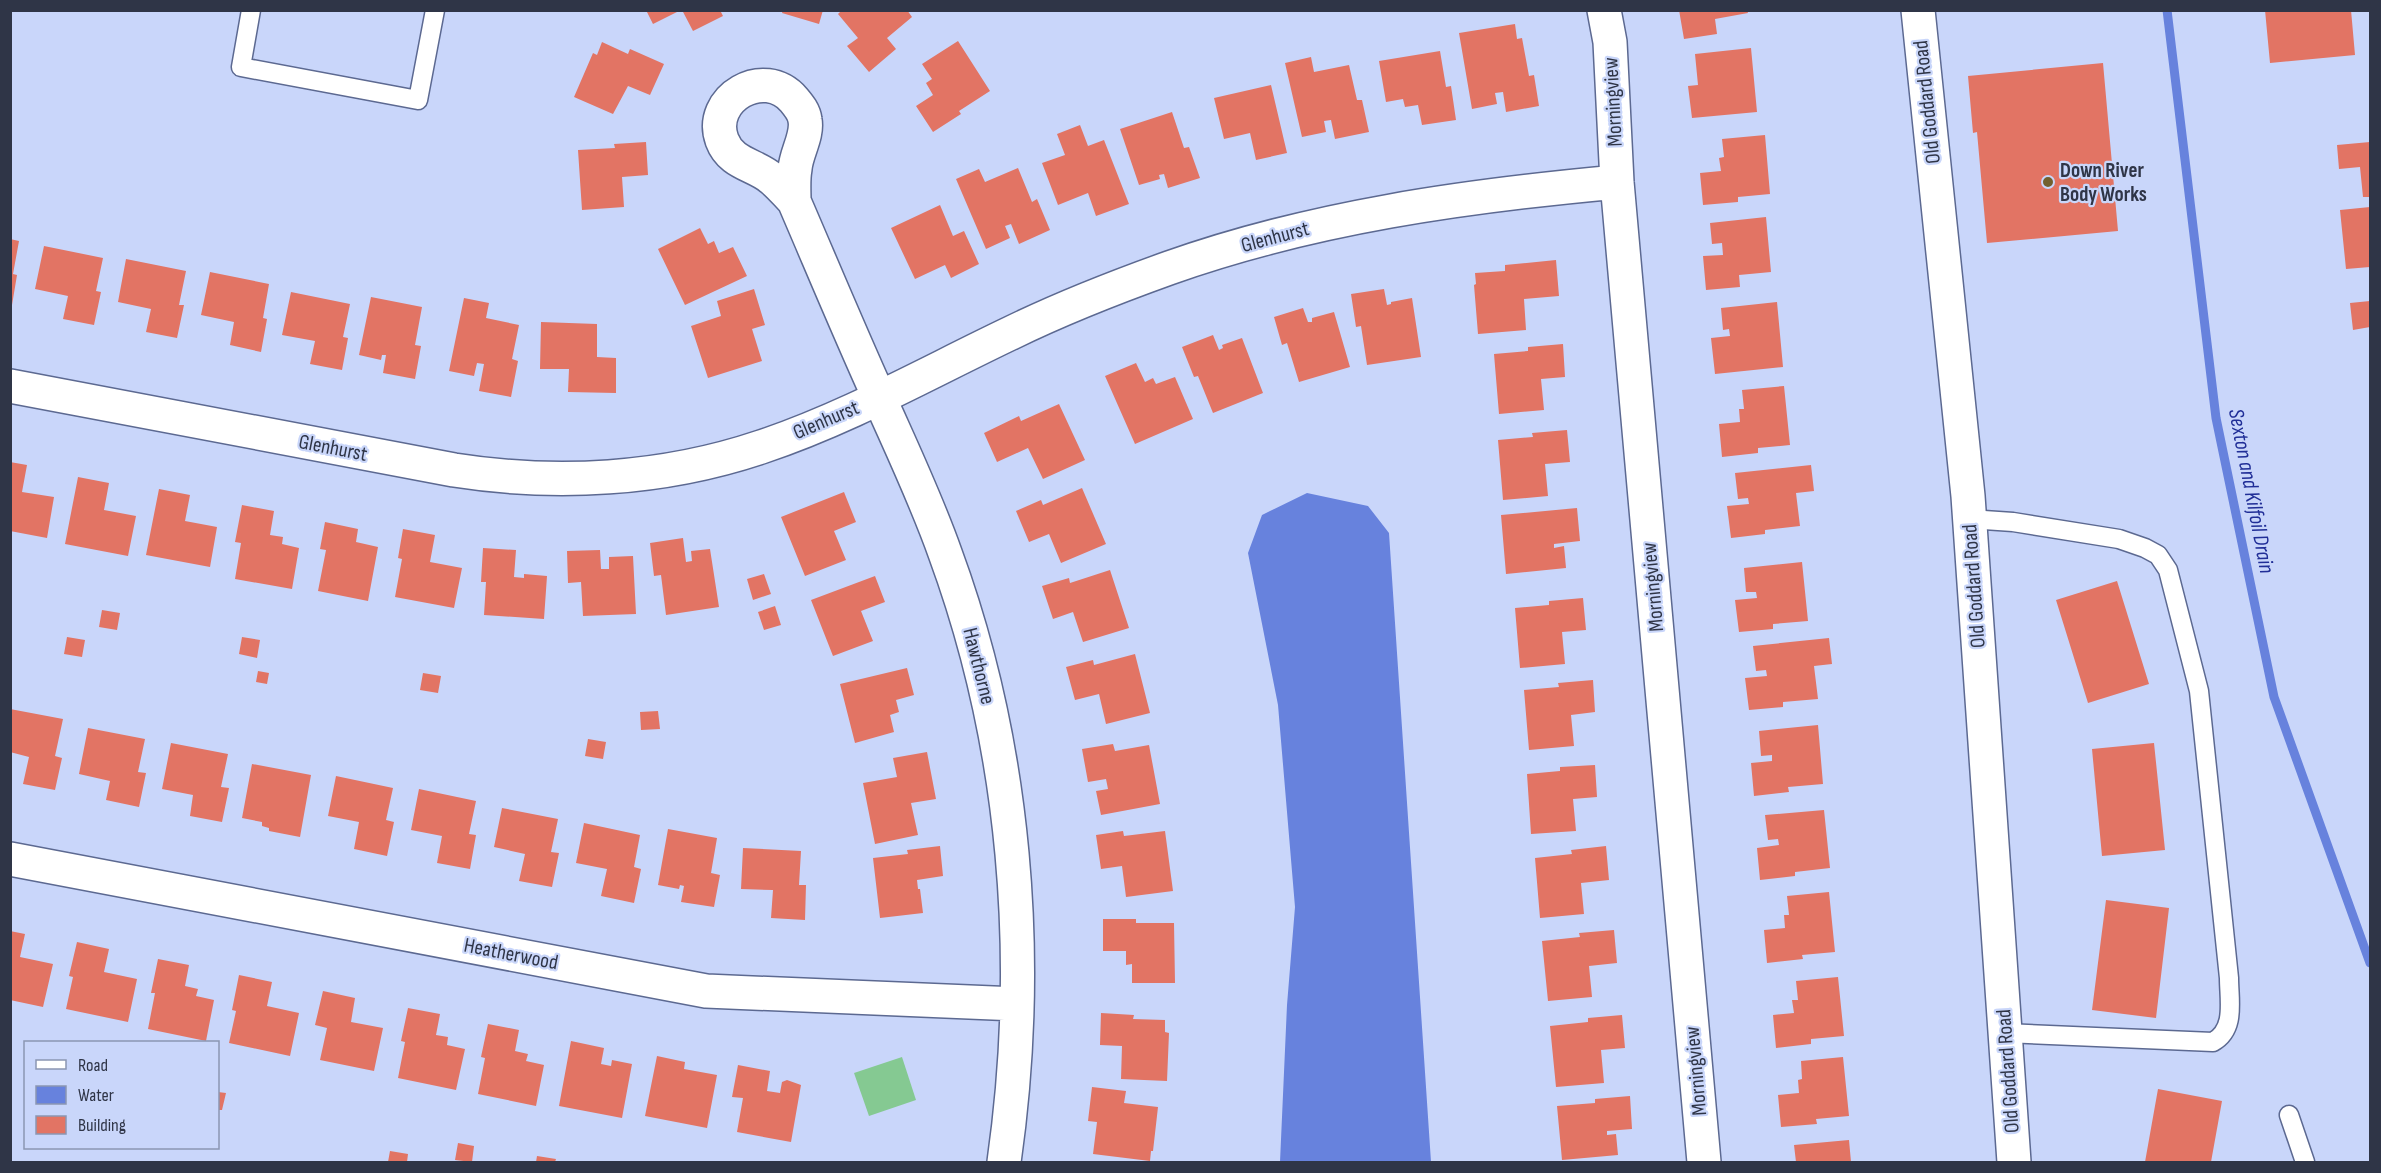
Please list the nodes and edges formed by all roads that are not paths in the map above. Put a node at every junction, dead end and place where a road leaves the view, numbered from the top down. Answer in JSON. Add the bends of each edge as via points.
{"nodes":[{"id":1,"x":251,"y":10,"type":"edge"},
{"id":2,"x":435,"y":10,"type":"edge"},
{"id":3,"x":1604,"y":10,"type":"edge"},
{"id":4,"x":1918,"y":10,"type":"edge"},
{"id":5,"x":1617,"y":182,"type":"junction"},
{"id":6,"x":794,"y":201,"type":"dead end"},
{"id":7,"x":10,"y":386,"type":"edge"},
{"id":8,"x":879,"y":397,"type":"junction"},
{"id":9,"x":1969,"y":519,"type":"junction"},
{"id":10,"x":10,"y":859,"type":"edge"},
{"id":11,"x":1017,"y":1005,"type":"junction"},
{"id":12,"x":2005,"y":1033,"type":"junction"},
{"id":13,"x":2289,"y":1115,"type":"dead end"},
{"id":14,"x":1004,"y":1162,"type":"edge"},
{"id":15,"x":1704,"y":1162,"type":"edge"},
{"id":16,"x":2014,"y":1162,"type":"edge"},
{"id":17,"x":2305,"y":1162,"type":"edge"}],
"edges":[{"from":1,"to":2,"type":"lane","via":[[241,67],[418,100]]},
{"from":3,"to":5,"type":"street","name":"Morningview","via":[[1610,42]]},
{"from":4,"to":9,"type":"street","name":"Old Goddard Road"},
{"from":5,"to":8,"type":"street","name":"Glenhurst","via":[[1429,203],[1334,221],[1240,246],[1080,302]]},
{"from":5,"to":15,"type":"street","name":"Morningview"},
{"from":6,"to":8,"type":"street","name":"Hawthorne"},
{"from":7,"to":8,"type":"street","name":"Glenhurst","via":[[454,470],[495,477],[540,478],[600,478],[718,460],[763,447]]},
{"from":8,"to":11,"type":"street","name":"Hawthorne","via":[[946,553],[987,694],[1011,838],[1017,921]]},
{"from":9,"to":12,"type":"street","name":"Old Goddard Road"},
{"from":9,"to":12,"type":"lane","via":[[2013,522],[2119,540],[2158,555],[2168,570],[2199,691],[2229,978],[2230,1022],[2223,1036],[2213,1042]]},
{"from":10,"to":11,"type":"street","name":"Heatherwood","via":[[706,991]]},
{"from":11,"to":14,"type":"street","name":"Hawthorne"},
{"from":12,"to":16,"type":"street","name":"Old Goddard Road"},
{"from":13,"to":17,"type":"lane"}]}
